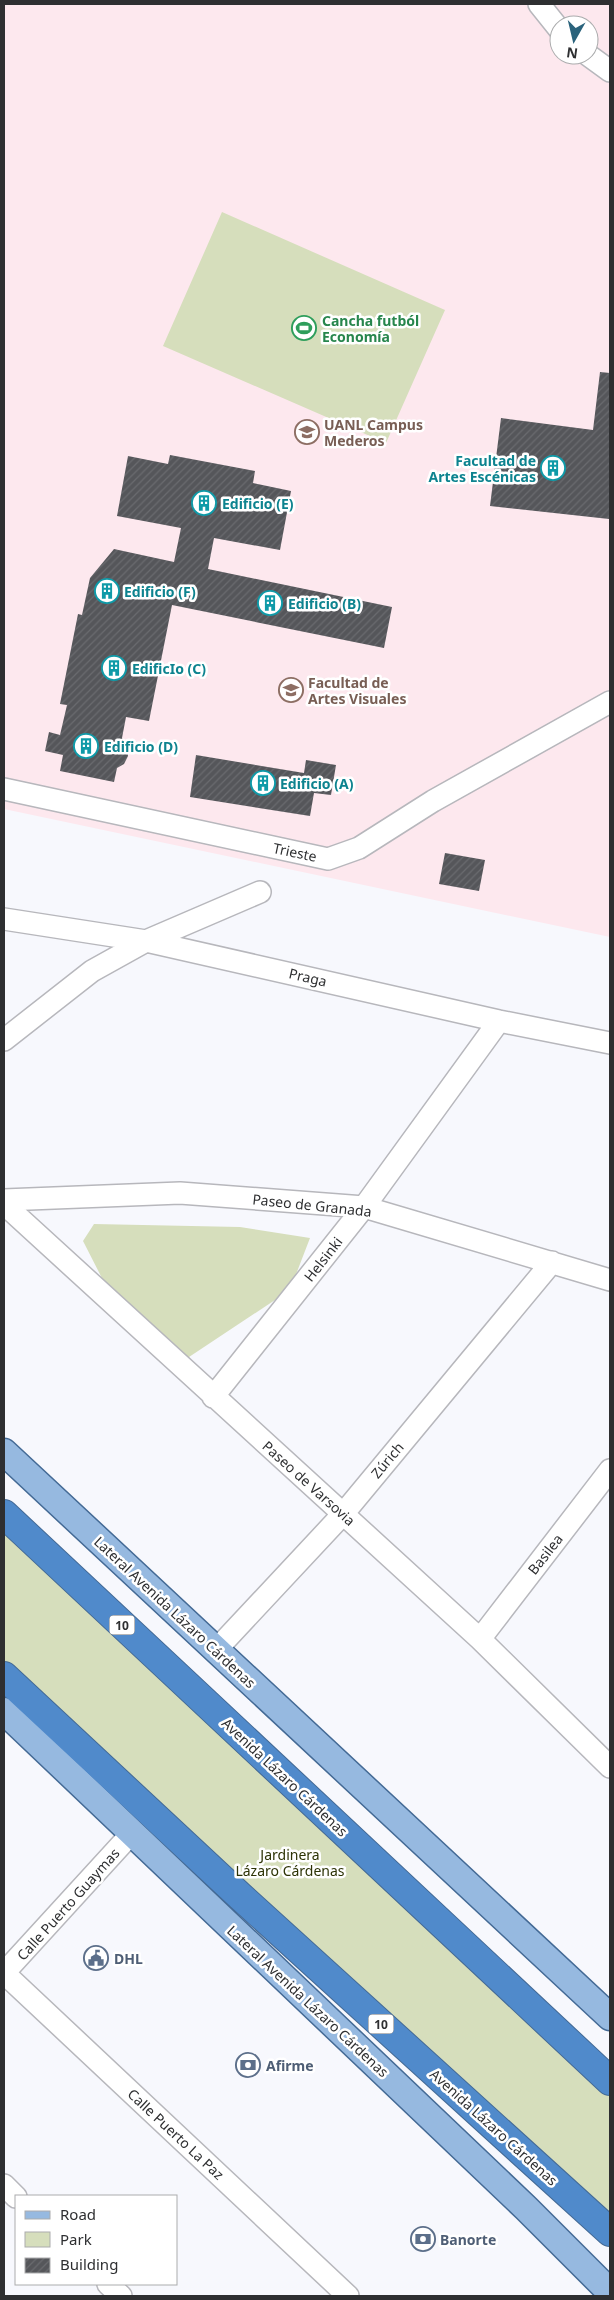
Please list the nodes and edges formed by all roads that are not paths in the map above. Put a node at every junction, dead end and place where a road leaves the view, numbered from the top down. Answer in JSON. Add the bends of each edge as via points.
{"nodes":[{"id":1,"x":539,"y":4,"type":"edge"},
{"id":2,"x":549,"y":16,"type":"edge"},
{"id":3,"x":599,"y":63,"type":"edge"},
{"id":4,"x":610,"y":71,"type":"edge"},
{"id":5,"x":610,"y":702,"type":"edge"},
{"id":6,"x":4,"y":789,"type":"edge"},
{"id":7,"x":260,"y":892,"type":"dead end"},
{"id":8,"x":4,"y":919,"type":"edge"},
{"id":9,"x":146,"y":941,"type":"junction"},
{"id":10,"x":499,"y":1020,"type":"junction"},
{"id":11,"x":4,"y":1040,"type":"edge"},
{"id":12,"x":610,"y":1043,"type":"edge"},
{"id":13,"x":4,"y":1202,"type":"edge"},
{"id":14,"x":364,"y":1207,"type":"junction"},
{"id":15,"x":552,"y":1262,"type":"junction"},
{"id":16,"x":610,"y":1280,"type":"edge"},
{"id":17,"x":213,"y":1397,"type":"junction"},
{"id":18,"x":4,"y":1452,"type":"edge"},
{"id":19,"x":610,"y":1470,"type":"edge"},
{"id":20,"x":4,"y":1514,"type":"edge"},
{"id":21,"x":343,"y":1514,"type":"junction"},
{"id":22,"x":480,"y":1639,"type":"junction"},
{"id":23,"x":215,"y":1651,"type":"junction"},
{"id":24,"x":4,"y":1676,"type":"edge"},
{"id":25,"x":4,"y":1698,"type":"edge"},
{"id":26,"x":4,"y":1711,"type":"edge"},
{"id":27,"x":609,"y":1764,"type":"edge"},
{"id":28,"x":109,"y":1773,"type":"junction"},
{"id":29,"x":131,"y":1834,"type":"junction"},
{"id":30,"x":4,"y":1973,"type":"edge"},
{"id":31,"x":610,"y":2017,"type":"edge"},
{"id":32,"x":597,"y":2057,"type":"edge"},
{"id":33,"x":610,"y":2081,"type":"edge"},
{"id":34,"x":4,"y":2185,"type":"edge"},
{"id":35,"x":15,"y":2196,"type":"edge"},
{"id":36,"x":610,"y":2232,"type":"edge"},
{"id":37,"x":109,"y":2285,"type":"edge"},
{"id":38,"x":610,"y":2292,"type":"edge"},
{"id":39,"x":121,"y":2296,"type":"edge"},
{"id":40,"x":348,"y":2296,"type":"edge"}],
"edges":[{"from":1,"to":2,"type":"street"},
{"from":3,"to":4,"type":"street"},
{"from":5,"to":6,"type":"street","name":"Trieste","via":[[433,801],[359,848],[328,859]]},
{"from":7,"to":9,"type":"street"},
{"from":8,"to":9,"type":"street","name":"Praga"},
{"from":9,"to":10,"type":"street","name":"Praga"},
{"from":9,"to":11,"type":"street","via":[[92,971]]},
{"from":10,"to":12,"type":"street","name":"Praga"},
{"from":10,"to":14,"type":"street","name":"Helsinki"},
{"from":13,"to":14,"type":"street","name":"Paseo de Granada","via":[[180,1193]]},
{"from":13,"to":17,"type":"street","name":"Paseo de Varsovia"},
{"from":14,"to":15,"type":"street","name":"Paseo de Granada"},
{"from":14,"to":17,"type":"street","name":"Helsinki"},
{"from":15,"to":16,"type":"street","name":"Paseo de Granada"},
{"from":15,"to":21,"type":"street","name":"Zúrich"},
{"from":17,"to":21,"type":"street","name":"Paseo de Varsovia"},
{"from":18,"to":23,"type":"main road","name":"Lateral Avenida Lázaro Cárdenas"},
{"from":19,"to":22,"type":"street","name":"Basilea"},
{"from":20,"to":32,"type":"highway","name":"Avenida Lázaro Cárdenas","number":"10"},
{"from":21,"to":22,"type":"street","name":"Paseo de Varsovia"},
{"from":21,"to":23,"type":"street","name":"Zúrich"},
{"from":22,"to":27,"type":"street","name":"Paseo de Varsovia"},
{"from":23,"to":31,"type":"main road","name":"Lateral Avenida Lázaro Cárdenas"},
{"from":24,"to":28,"type":"highway","name":"Avenida Lázaro Cárdenas","number":"10"},
{"from":25,"to":28,"type":"highway","via":[[65,1754]]},
{"from":26,"to":29,"type":"main road","name":"Lateral Avenida Lázaro Cárdenas"},
{"from":28,"to":36,"type":"highway","name":"Avenida Lázaro Cárdenas","number":"10"},
{"from":29,"to":30,"type":"street","name":"Calle Puerto Guaymas"},
{"from":29,"to":38,"type":"main road","name":"Lateral Avenida Lázaro Cárdenas","via":[[526,2208]]},
{"from":30,"to":40,"type":"street","name":"Calle Puerto La Paz"},
{"from":32,"to":33,"type":"highway","name":"Avenida Lázaro Cárdenas","number":"10"},
{"from":34,"to":35,"type":"street"},
{"from":37,"to":39,"type":"street"}]}
